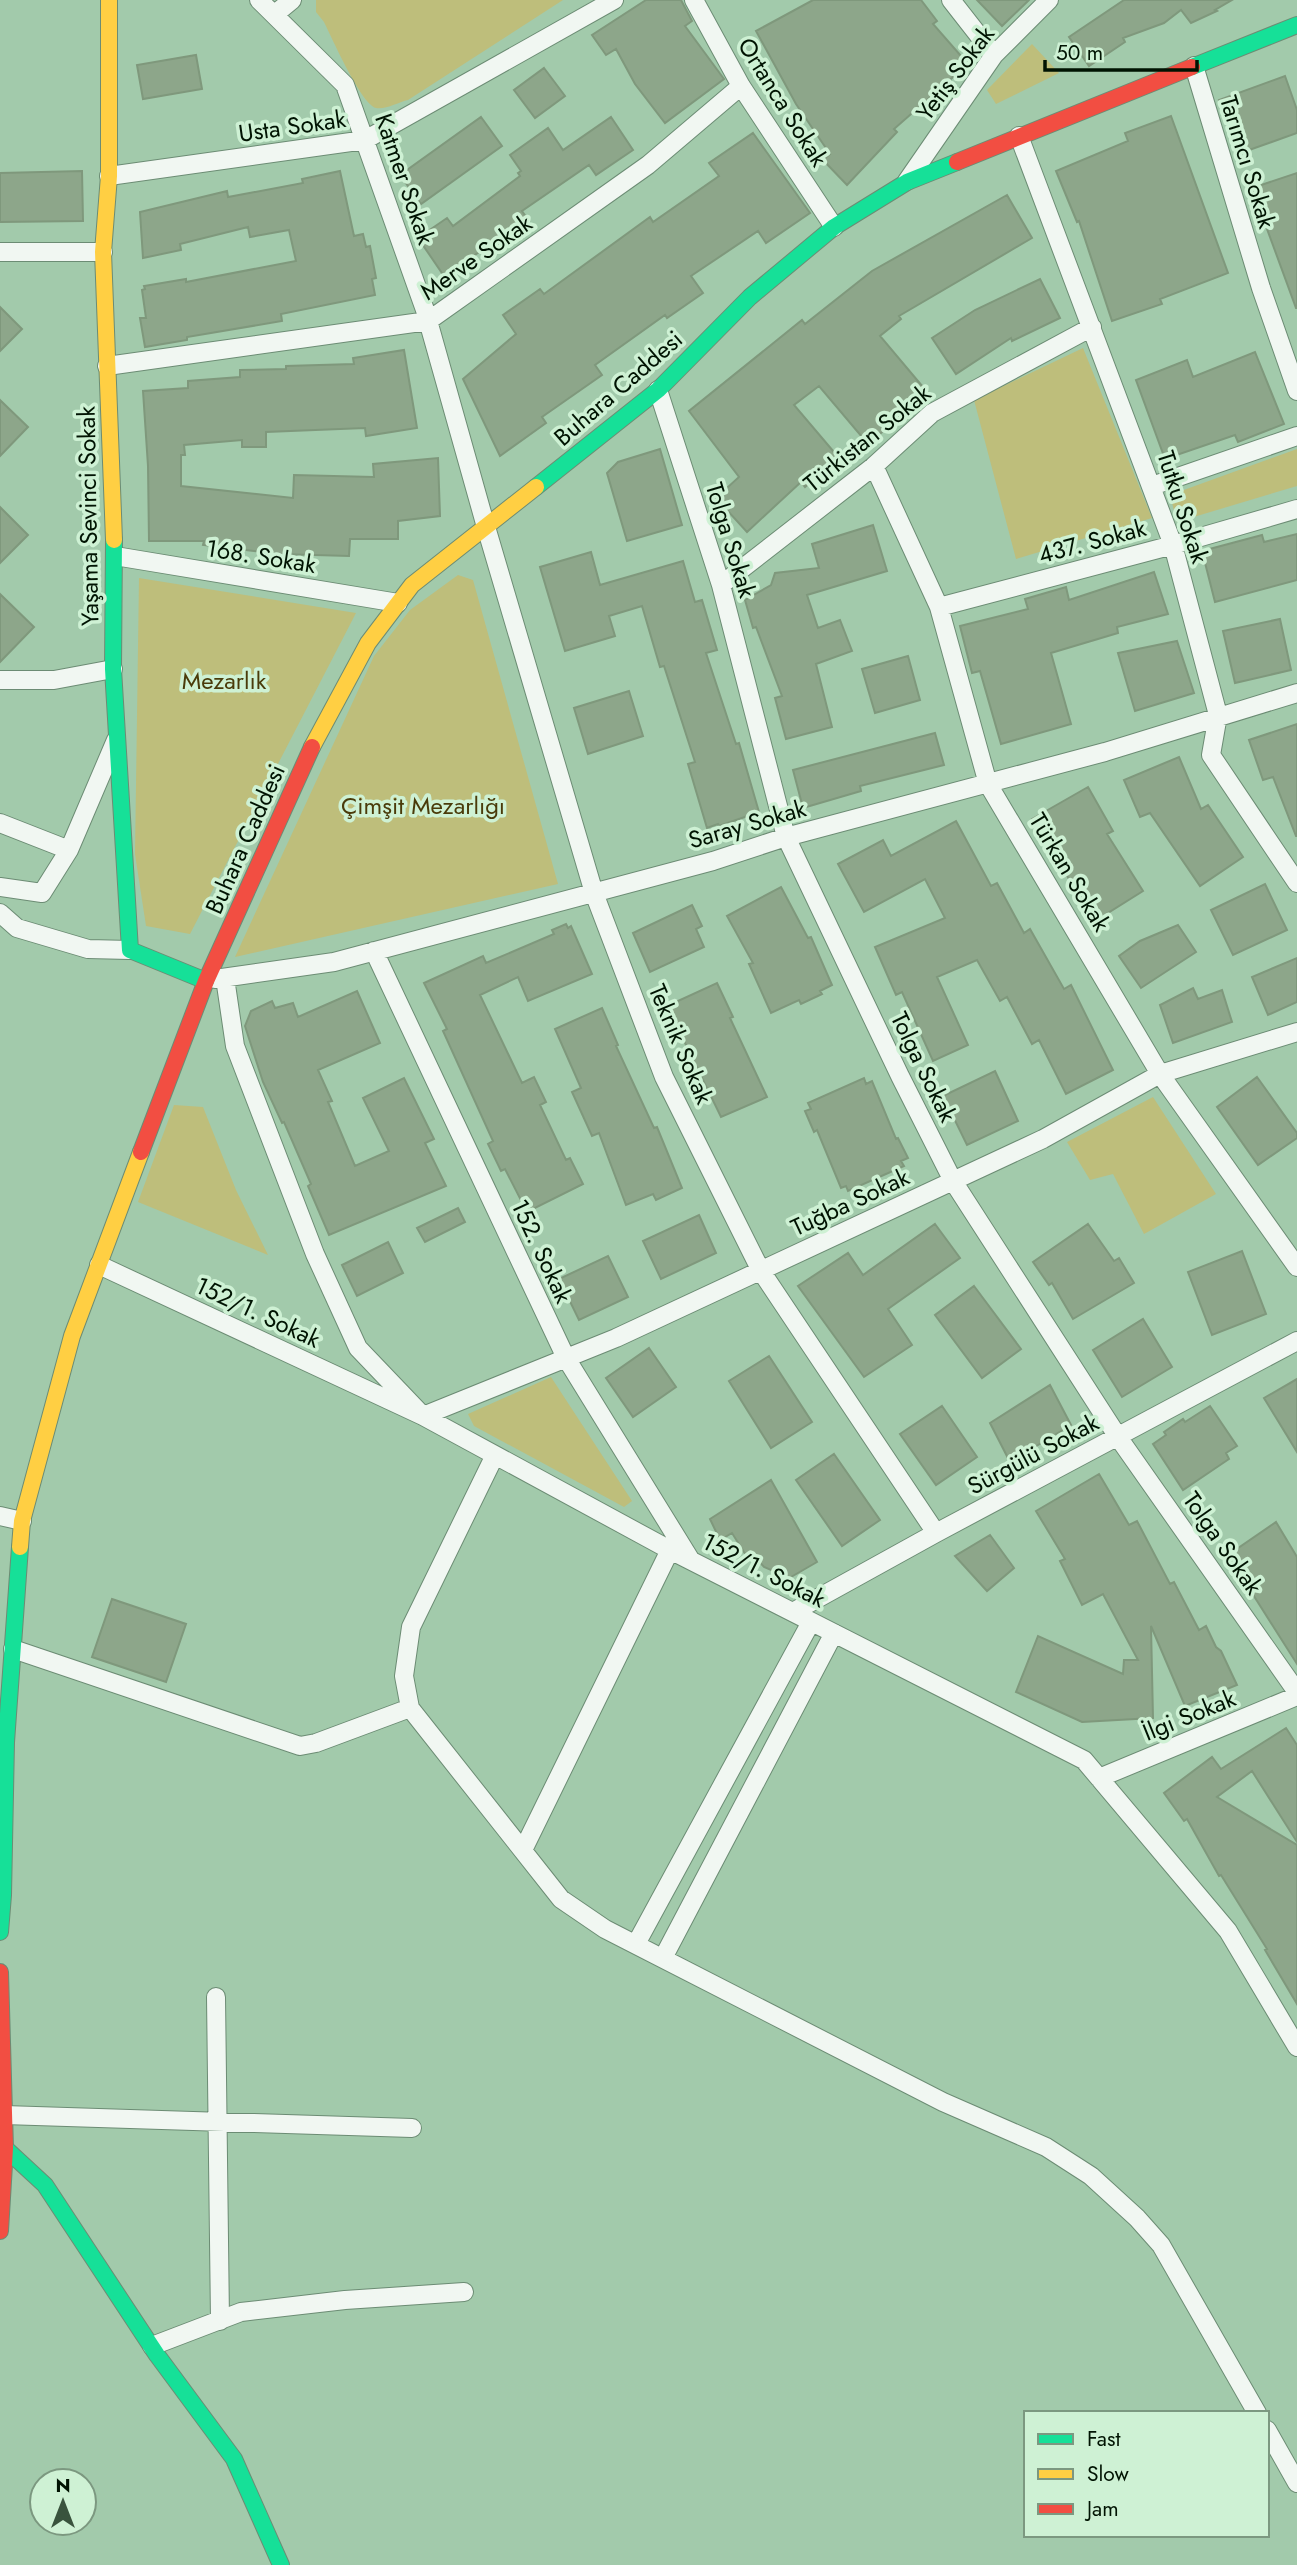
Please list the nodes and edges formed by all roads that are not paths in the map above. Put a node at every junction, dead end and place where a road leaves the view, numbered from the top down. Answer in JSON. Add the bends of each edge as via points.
{"nodes":[{"id":1,"x":109,"y":0,"type":"edge"},
{"id":2,"x":259,"y":0,"type":"edge"},
{"id":3,"x":292,"y":0,"type":"edge"},
{"id":4,"x":614,"y":0,"type":"edge"},
{"id":5,"x":694,"y":0,"type":"edge"},
{"id":6,"x":951,"y":0,"type":"edge"},
{"id":7,"x":1049,"y":0,"type":"edge"},
{"id":8,"x":275,"y":14,"type":"junction"},
{"id":9,"x":1297,"y":25,"type":"edge"},
{"id":10,"x":994,"y":55,"type":"junction"},
{"id":11,"x":1194,"y":66,"type":"junction"},
{"id":12,"x":741,"y":86,"type":"junction"},
{"id":13,"x":1019,"y":136,"type":"junction"},
{"id":14,"x":366,"y":140,"type":"junction"},
{"id":15,"x":109,"y":176,"type":"junction"},
{"id":16,"x":907,"y":182,"type":"junction"},
{"id":17,"x":834,"y":227,"type":"junction"},
{"id":18,"x":0,"y":252,"type":"edge"},
{"id":19,"x":103,"y":252,"type":"junction"},
{"id":20,"x":428,"y":321,"type":"junction"},
{"id":21,"x":1092,"y":327,"type":"junction"},
{"id":22,"x":107,"y":366,"type":"junction"},
{"id":23,"x":658,"y":390,"type":"junction"},
{"id":24,"x":1297,"y":391,"type":"edge"},
{"id":25,"x":1297,"y":436,"type":"edge"},
{"id":26,"x":874,"y":466,"type":"junction"},
{"id":27,"x":1152,"y":486,"type":"junction"},
{"id":28,"x":1297,"y":509,"type":"edge"},
{"id":29,"x":486,"y":527,"type":"junction"},
{"id":30,"x":1173,"y":545,"type":"junction"},
{"id":31,"x":116,"y":556,"type":"junction"},
{"id":32,"x":721,"y":585,"type":"junction"},
{"id":33,"x":398,"y":603,"type":"junction"},
{"id":34,"x":939,"y":607,"type":"junction"},
{"id":35,"x":113,"y":669,"type":"junction"},
{"id":36,"x":0,"y":680,"type":"edge"},
{"id":37,"x":1297,"y":693,"type":"edge"},
{"id":38,"x":1218,"y":715,"type":"junction"},
{"id":39,"x":117,"y":737,"type":"junction"},
{"id":40,"x":988,"y":784,"type":"junction"},
{"id":41,"x":0,"y":822,"type":"edge"},
{"id":42,"x":786,"y":837,"type":"junction"},
{"id":43,"x":69,"y":850,"type":"junction"},
{"id":44,"x":1297,"y":883,"type":"edge"},
{"id":45,"x":0,"y":887,"type":"edge"},
{"id":46,"x":594,"y":893,"type":"junction"},
{"id":47,"x":0,"y":913,"type":"edge"},
{"id":48,"x":130,"y":950,"type":"junction"},
{"id":49,"x":374,"y":951,"type":"junction"},
{"id":50,"x":225,"y":978,"type":"junction"},
{"id":51,"x":206,"y":981,"type":"junction"},
{"id":52,"x":1297,"y":1032,"type":"edge"},
{"id":53,"x":1160,"y":1074,"type":"junction"},
{"id":54,"x":953,"y":1181,"type":"junction"},
{"id":55,"x":99,"y":1265,"type":"junction"},
{"id":56,"x":1297,"y":1267,"type":"edge"},
{"id":57,"x":761,"y":1271,"type":"junction"},
{"id":58,"x":1297,"y":1341,"type":"edge"},
{"id":59,"x":566,"y":1358,"type":"junction"},
{"id":60,"x":423,"y":1416,"type":"junction"},
{"id":61,"x":1118,"y":1437,"type":"junction"},
{"id":62,"x":495,"y":1455,"type":"junction"},
{"id":63,"x":0,"y":1517,"type":"edge"},
{"id":64,"x":22,"y":1521,"type":"junction"},
{"id":65,"x":936,"y":1533,"type":"junction"},
{"id":66,"x":670,"y":1550,"type":"junction"},
{"id":67,"x":690,"y":1560,"type":"junction"},
{"id":68,"x":793,"y":1612,"type":"junction"},
{"id":69,"x":811,"y":1622,"type":"junction"},
{"id":70,"x":834,"y":1633,"type":"junction"},
{"id":71,"x":13,"y":1649,"type":"junction"},
{"id":72,"x":5,"y":1680,"type":"edge"},
{"id":73,"x":1297,"y":1694,"type":"edge"},
{"id":74,"x":410,"y":1708,"type":"junction"},
{"id":75,"x":1100,"y":1778,"type":"junction"},
{"id":76,"x":523,"y":1850,"type":"junction"},
{"id":77,"x":0,"y":1932,"type":"edge"},
{"id":78,"x":636,"y":1944,"type":"junction"},
{"id":79,"x":663,"y":1958,"type":"junction"},
{"id":80,"x":0,"y":1972,"type":"edge"},
{"id":81,"x":216,"y":1997,"type":"dead end"},
{"id":82,"x":1297,"y":2047,"type":"edge"},
{"id":83,"x":4,"y":2115,"type":"junction"},
{"id":84,"x":216,"y":2123,"type":"junction"},
{"id":85,"x":412,"y":2128,"type":"dead end"},
{"id":86,"x":5,"y":2148,"type":"junction"},
{"id":87,"x":0,"y":2231,"type":"edge"},
{"id":88,"x":464,"y":2292,"type":"dead end"},
{"id":89,"x":220,"y":2320,"type":"junction"},
{"id":90,"x":152,"y":2346,"type":"junction"},
{"id":91,"x":1256,"y":2411,"type":"edge"},
{"id":92,"x":1269,"y":2434,"type":"edge"},
{"id":93,"x":1297,"y":2483,"type":"edge"},
{"id":94,"x":281,"y":2565,"type":"edge"}],
"edges":[{"from":1,"to":15,"type":"street","name":"Yaşama Sevinci Sokak"},
{"from":2,"to":8,"type":"street","name":"Katmer Sokak"},
{"from":3,"to":8,"type":"street"},
{"from":4,"to":14,"type":"street","name":"Usta Sokak"},
{"from":5,"to":12,"type":"street","name":"Ortanca Sokak"},
{"from":6,"to":10,"type":"street"},
{"from":7,"to":10,"type":"street","name":"Yetiş Sokak"},
{"from":8,"to":14,"type":"street","name":"Katmer Sokak","via":[[345,85]]},
{"from":9,"to":11,"type":"street","name":"Buhara Caddesi"},
{"from":10,"to":16,"type":"street","name":"Yetiş Sokak"},
{"from":11,"to":13,"type":"street","name":"Buhara Caddesi"},
{"from":11,"to":24,"type":"street","name":"Tarımcı Sokak"},
{"from":12,"to":17,"type":"street","name":"Ortanca Sokak"},
{"from":12,"to":20,"type":"street","name":"Merve Sokak","via":[[648,164]]},
{"from":13,"to":16,"type":"street","name":"Buhara Caddesi"},
{"from":13,"to":21,"type":"street","name":"Tutku Sokak"},
{"from":14,"to":15,"type":"street","name":"Usta Sokak"},
{"from":14,"to":20,"type":"street","name":"Katmer Sokak"},
{"from":15,"to":19,"type":"street","name":"Yaşama Sevinci Sokak"},
{"from":16,"to":17,"type":"street","name":"Buhara Caddesi"},
{"from":17,"to":23,"type":"street","name":"Buhara Caddesi","via":[[750,297]]},
{"from":18,"to":19,"type":"street"},
{"from":19,"to":22,"type":"street","name":"Yaşama Sevinci Sokak"},
{"from":20,"to":22,"type":"street","name":"Merve Sokak"},
{"from":20,"to":29,"type":"street","name":"Katmer Sokak"},
{"from":21,"to":26,"type":"street","name":"Türkistan Sokak","via":[[932,412]]},
{"from":21,"to":27,"type":"street","name":"Tutku Sokak"},
{"from":22,"to":31,"type":"street","name":"Yaşama Sevinci Sokak"},
{"from":23,"to":29,"type":"street","name":"Buhara Caddesi"},
{"from":23,"to":32,"type":"street","name":"Tolga Sokak"},
{"from":25,"to":27,"type":"street"},
{"from":26,"to":32,"type":"street","name":"Türkistan Sokak"},
{"from":26,"to":34,"type":"street","name":"Türkan Sokak"},
{"from":27,"to":30,"type":"street","name":"Tutku Sokak"},
{"from":28,"to":30,"type":"street","name":"437. Sokak"},
{"from":29,"to":33,"type":"street","name":"Buhara Caddesi","via":[[412,585]]},
{"from":29,"to":46,"type":"street","name":"Teknik Sokak"},
{"from":30,"to":34,"type":"street","name":"437. Sokak"},
{"from":30,"to":38,"type":"street","name":"Tutku Sokak"},
{"from":31,"to":33,"type":"street","name":"168. Sokak"},
{"from":31,"to":35,"type":"street","name":"Yaşama Sevinci Sokak"},
{"from":32,"to":42,"type":"street","name":"Tolga Sokak"},
{"from":33,"to":51,"type":"street","name":"Buhara Caddesi","via":[[368,643],[318,732]]},
{"from":34,"to":40,"type":"street","name":"Türkan Sokak"},
{"from":35,"to":36,"type":"street","via":[[54,680]]},
{"from":35,"to":39,"type":"street","name":"Yaşama Sevinci Sokak"},
{"from":37,"to":38,"type":"street","name":"Saray Sokak"},
{"from":38,"to":40,"type":"street","name":"Saray Sokak"},
{"from":38,"to":44,"type":"street","name":"Tutku Sokak","via":[[1210,755]]},
{"from":39,"to":43,"type":"street"},
{"from":39,"to":48,"type":"street","name":"Yaşama Sevinci Sokak"},
{"from":40,"to":42,"type":"street","name":"Saray Sokak"},
{"from":40,"to":53,"type":"street","name":"Türkan Sokak"},
{"from":41,"to":43,"type":"street"},
{"from":42,"to":46,"type":"street","name":"Saray Sokak"},
{"from":42,"to":54,"type":"street","name":"Tolga Sokak"},
{"from":43,"to":45,"type":"street","via":[[42,893]]},
{"from":46,"to":49,"type":"street","name":"Saray Sokak"},
{"from":46,"to":57,"type":"street","name":"Teknik Sokak","via":[[664,1077]]},
{"from":47,"to":48,"type":"street","via":[[17,928],[88,949]]},
{"from":48,"to":51,"type":"street"},
{"from":49,"to":50,"type":"street","name":"Saray Sokak","via":[[334,962]]},
{"from":49,"to":59,"type":"street","name":"152. Sokak"},
{"from":50,"to":51,"type":"street","name":"Saray Sokak"},
{"from":50,"to":60,"type":"street","via":[[235,1046],[315,1254],[358,1348]]},
{"from":51,"to":55,"type":"street","name":"Buhara Caddesi"},
{"from":52,"to":53,"type":"street","name":"Tuğba Sokak"},
{"from":53,"to":54,"type":"street","name":"Tuğba Sokak","via":[[1043,1139]]},
{"from":53,"to":56,"type":"street","name":"Türkan Sokak"},
{"from":54,"to":57,"type":"street","name":"Tuğba Sokak"},
{"from":54,"to":61,"type":"street","name":"Tolga Sokak"},
{"from":55,"to":60,"type":"street","name":"152/1. Sokak"},
{"from":55,"to":64,"type":"street","name":"Buhara Caddesi","via":[[72,1336]]},
{"from":57,"to":59,"type":"street","name":"Tuğba Sokak"},
{"from":57,"to":65,"type":"street","name":"Teknik Sokak"},
{"from":58,"to":61,"type":"street","name":"Sürgülü Sokak"},
{"from":59,"to":60,"type":"street","name":"Tuğba Sokak"},
{"from":59,"to":67,"type":"street","name":"152. Sokak"},
{"from":60,"to":62,"type":"street","name":"152/1. Sokak"},
{"from":61,"to":65,"type":"street","name":"Sürgülü Sokak"},
{"from":61,"to":73,"type":"street","name":"Tolga Sokak"},
{"from":62,"to":66,"type":"street","name":"152/1. Sokak"},
{"from":62,"to":74,"type":"street","via":[[411,1627],[404,1675]]},
{"from":63,"to":64,"type":"street"},
{"from":64,"to":71,"type":"street","name":"Buhara Caddesi"},
{"from":65,"to":68,"type":"street","name":"Sürgülü Sokak"},
{"from":66,"to":67,"type":"street","name":"152/1. Sokak"},
{"from":66,"to":76,"type":"street"},
{"from":67,"to":68,"type":"street","name":"152/1. Sokak"},
{"from":68,"to":69,"type":"street","name":"152/1. Sokak"},
{"from":69,"to":70,"type":"street","name":"152/1. Sokak"},
{"from":69,"to":78,"type":"street"},
{"from":70,"to":75,"type":"street","name":"152/1. Sokak","via":[[1084,1760]]},
{"from":70,"to":79,"type":"street"},
{"from":71,"to":72,"type":"street","name":"Buhara Caddesi"},
{"from":71,"to":74,"type":"street","via":[[300,1746]]},
{"from":72,"to":77,"type":"street","name":"Buhara Caddesi"},
{"from":73,"to":75,"type":"street","name":"İlgi Sokak"},
{"from":74,"to":76,"type":"street"},
{"from":75,"to":82,"type":"street","name":"152/1. Sokak","via":[[1228,1931]]},
{"from":76,"to":78,"type":"street","via":[[561,1899]]},
{"from":78,"to":79,"type":"street"},
{"from":79,"to":91,"type":"street","via":[[943,2102],[1046,2147],[1091,2176],[1161,2245]]},
{"from":80,"to":83,"type":"street"},
{"from":81,"to":84,"type":"street"},
{"from":83,"to":84,"type":"street"},
{"from":83,"to":86,"type":"street"},
{"from":84,"to":85,"type":"street"},
{"from":84,"to":89,"type":"street"},
{"from":86,"to":87,"type":"street"},
{"from":86,"to":90,"type":"street","via":[[45,2185]]},
{"from":88,"to":89,"type":"street","via":[[345,2300],[241,2312]]},
{"from":89,"to":90,"type":"street"},
{"from":90,"to":94,"type":"street","via":[[234,2459]]},
{"from":92,"to":93,"type":"street"}]}
